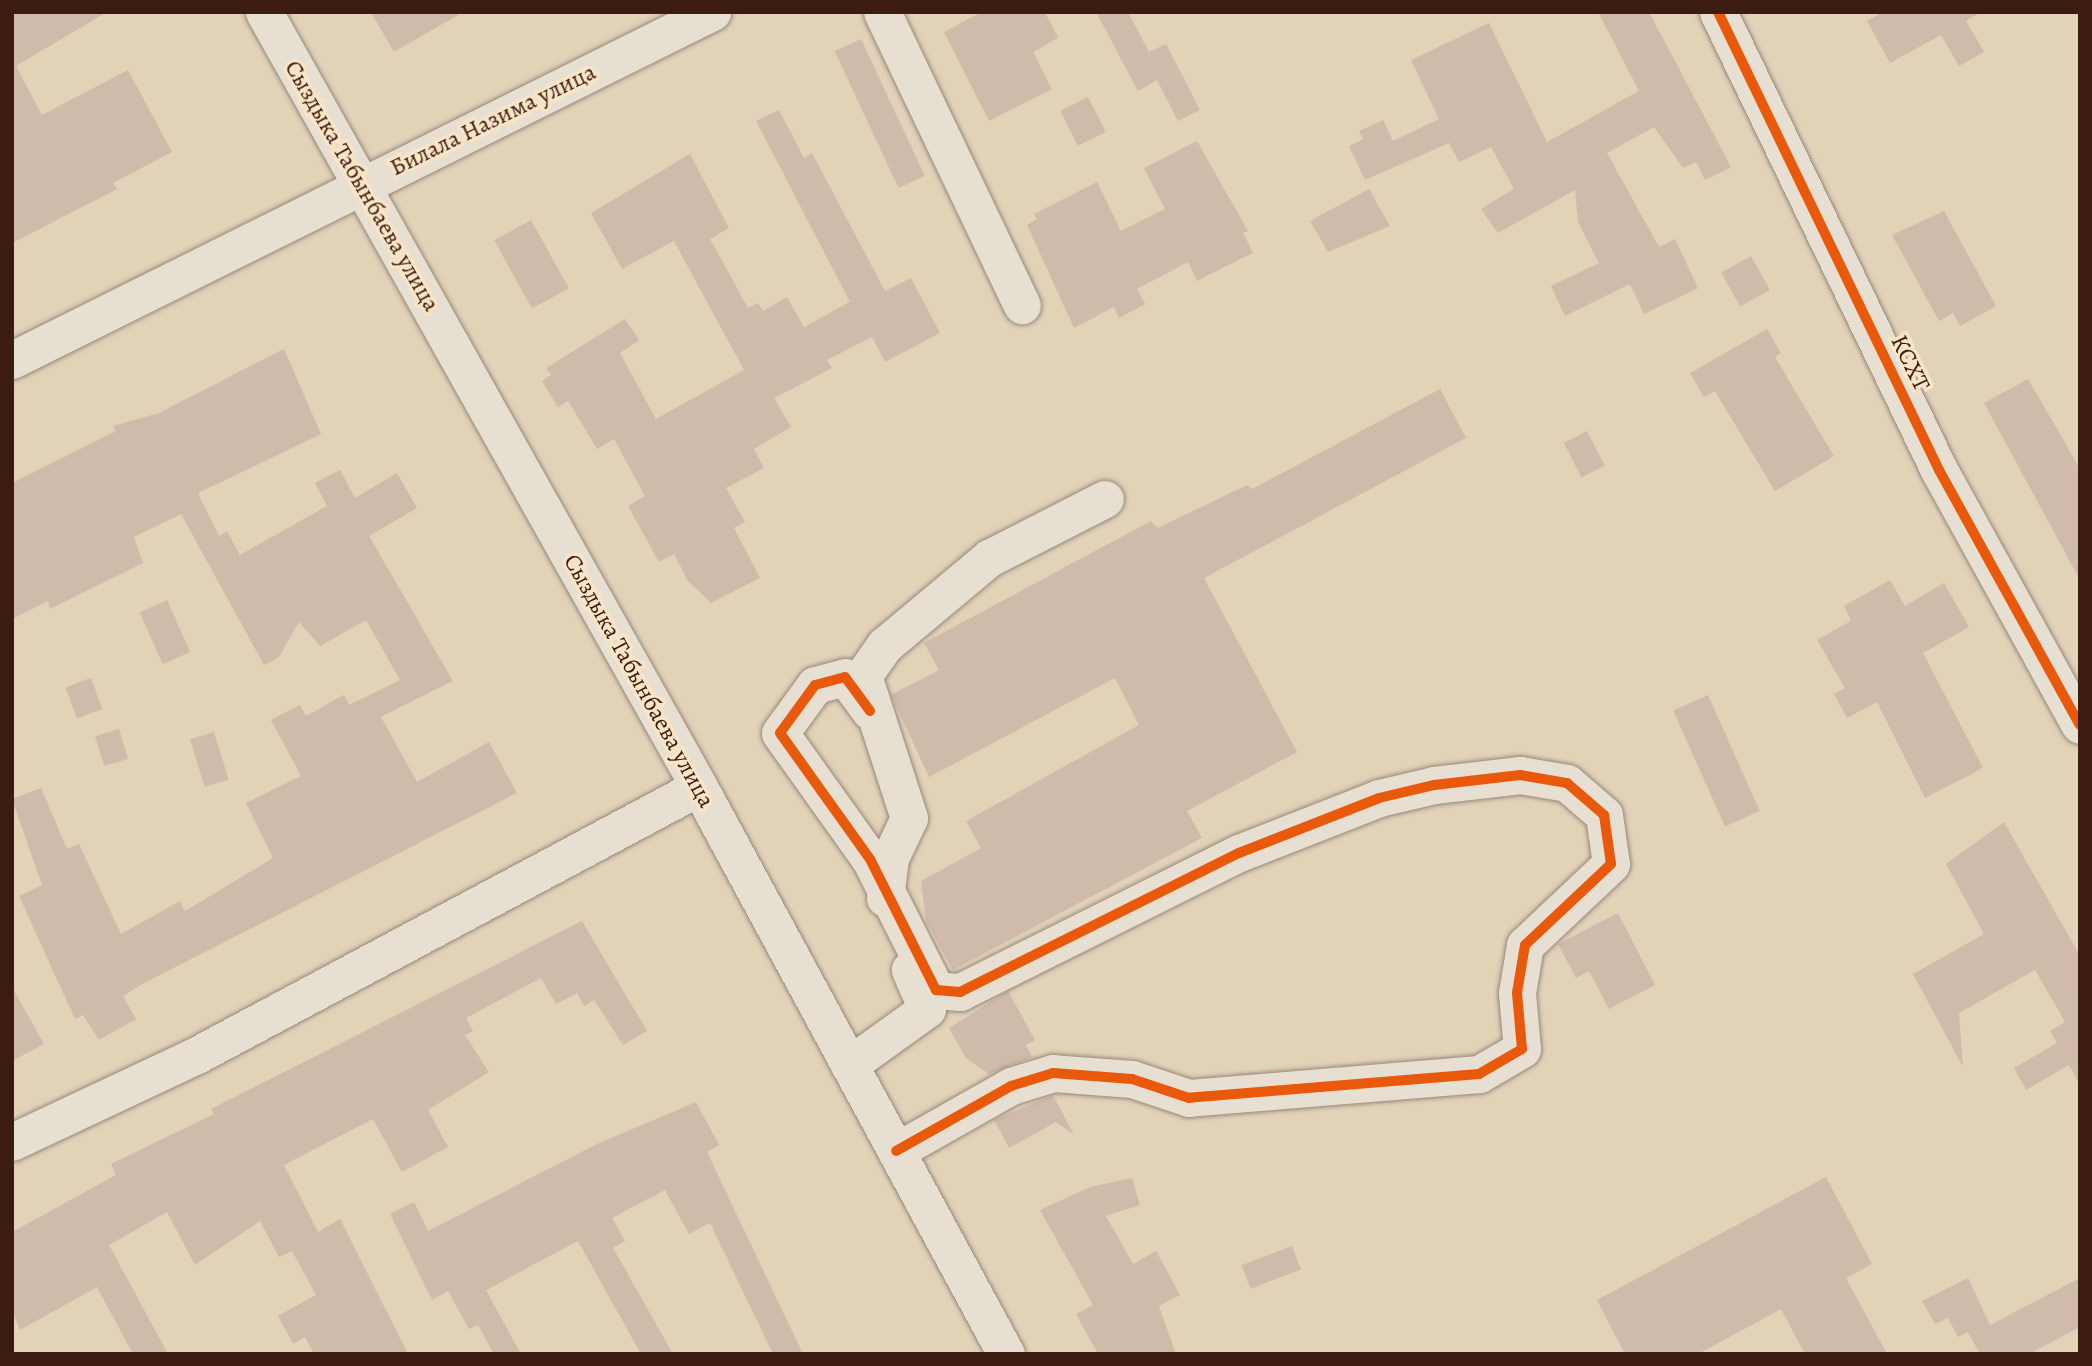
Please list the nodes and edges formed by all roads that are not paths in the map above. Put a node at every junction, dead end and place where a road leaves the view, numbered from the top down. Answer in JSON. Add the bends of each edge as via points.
{"nodes":[{"id":1,"x":264,"y":12,"type":"edge"},
{"id":2,"x":712,"y":12,"type":"edge"},
{"id":3,"x":882,"y":12,"type":"edge"},
{"id":4,"x":1718,"y":12,"type":"edge"},
{"id":5,"x":362,"y":184,"type":"junction"},
{"id":6,"x":1022,"y":305,"type":"dead end"},
{"id":7,"x":12,"y":360,"type":"edge"},
{"id":8,"x":1105,"y":499,"type":"dead end"},
{"id":9,"x":870,"y":711,"type":"junction"},
{"id":10,"x":2080,"y":725,"type":"edge"},
{"id":11,"x":699,"y":787,"type":"junction"},
{"id":12,"x":885,"y":898,"type":"junction"},
{"id":13,"x":849,"y":1065,"type":"junction"},
{"id":14,"x":12,"y":1142,"type":"edge"},
{"id":15,"x":896,"y":1151,"type":"junction"},
{"id":16,"x":1006,"y":1354,"type":"edge"}],
"edges":[{"from":1,"to":5,"type":"street","name":"Сыздыка Табынбаева улица"},
{"from":2,"to":5,"type":"street","name":"Билала Назима улица"},
{"from":3,"to":6,"type":"street"},
{"from":4,"to":10,"type":"street","name":"КСХТ","via":[[1939,470]]},
{"from":5,"to":7,"type":"street","name":"Билала Назима улица"},
{"from":5,"to":11,"type":"street","name":"Сыздыка Табынбаева улица"},
{"from":8,"to":9,"type":"street","via":[[989,558],[928,605],[863,676]]},
{"from":9,"to":12,"type":"street","via":[[909,818],[890,858]]},
{"from":9,"to":12,"type":"street","via":[[845,677],[815,685],[780,733],[870,859]]},
{"from":11,"to":13,"type":"street","name":"Сыздыка Табынбаева улица"},
{"from":11,"to":14,"type":"street","via":[[195,1056]]},
{"from":12,"to":13,"type":"street","via":[[927,1009]]},
{"from":12,"to":15,"type":"street","via":[[936,990],[960,992],[1239,853],[1379,798],[1434,785],[1520,775],[1567,783],[1604,815],[1611,864],[1525,945],[1517,993],[1522,1049],[1479,1074],[1189,1098],[1132,1079],[1053,1073],[1011,1086]]},
{"from":13,"to":15,"type":"street","name":"Сыздыка Табынбаева улица"},
{"from":15,"to":16,"type":"street","name":"Сыздыка Табынбаева улица"}]}
